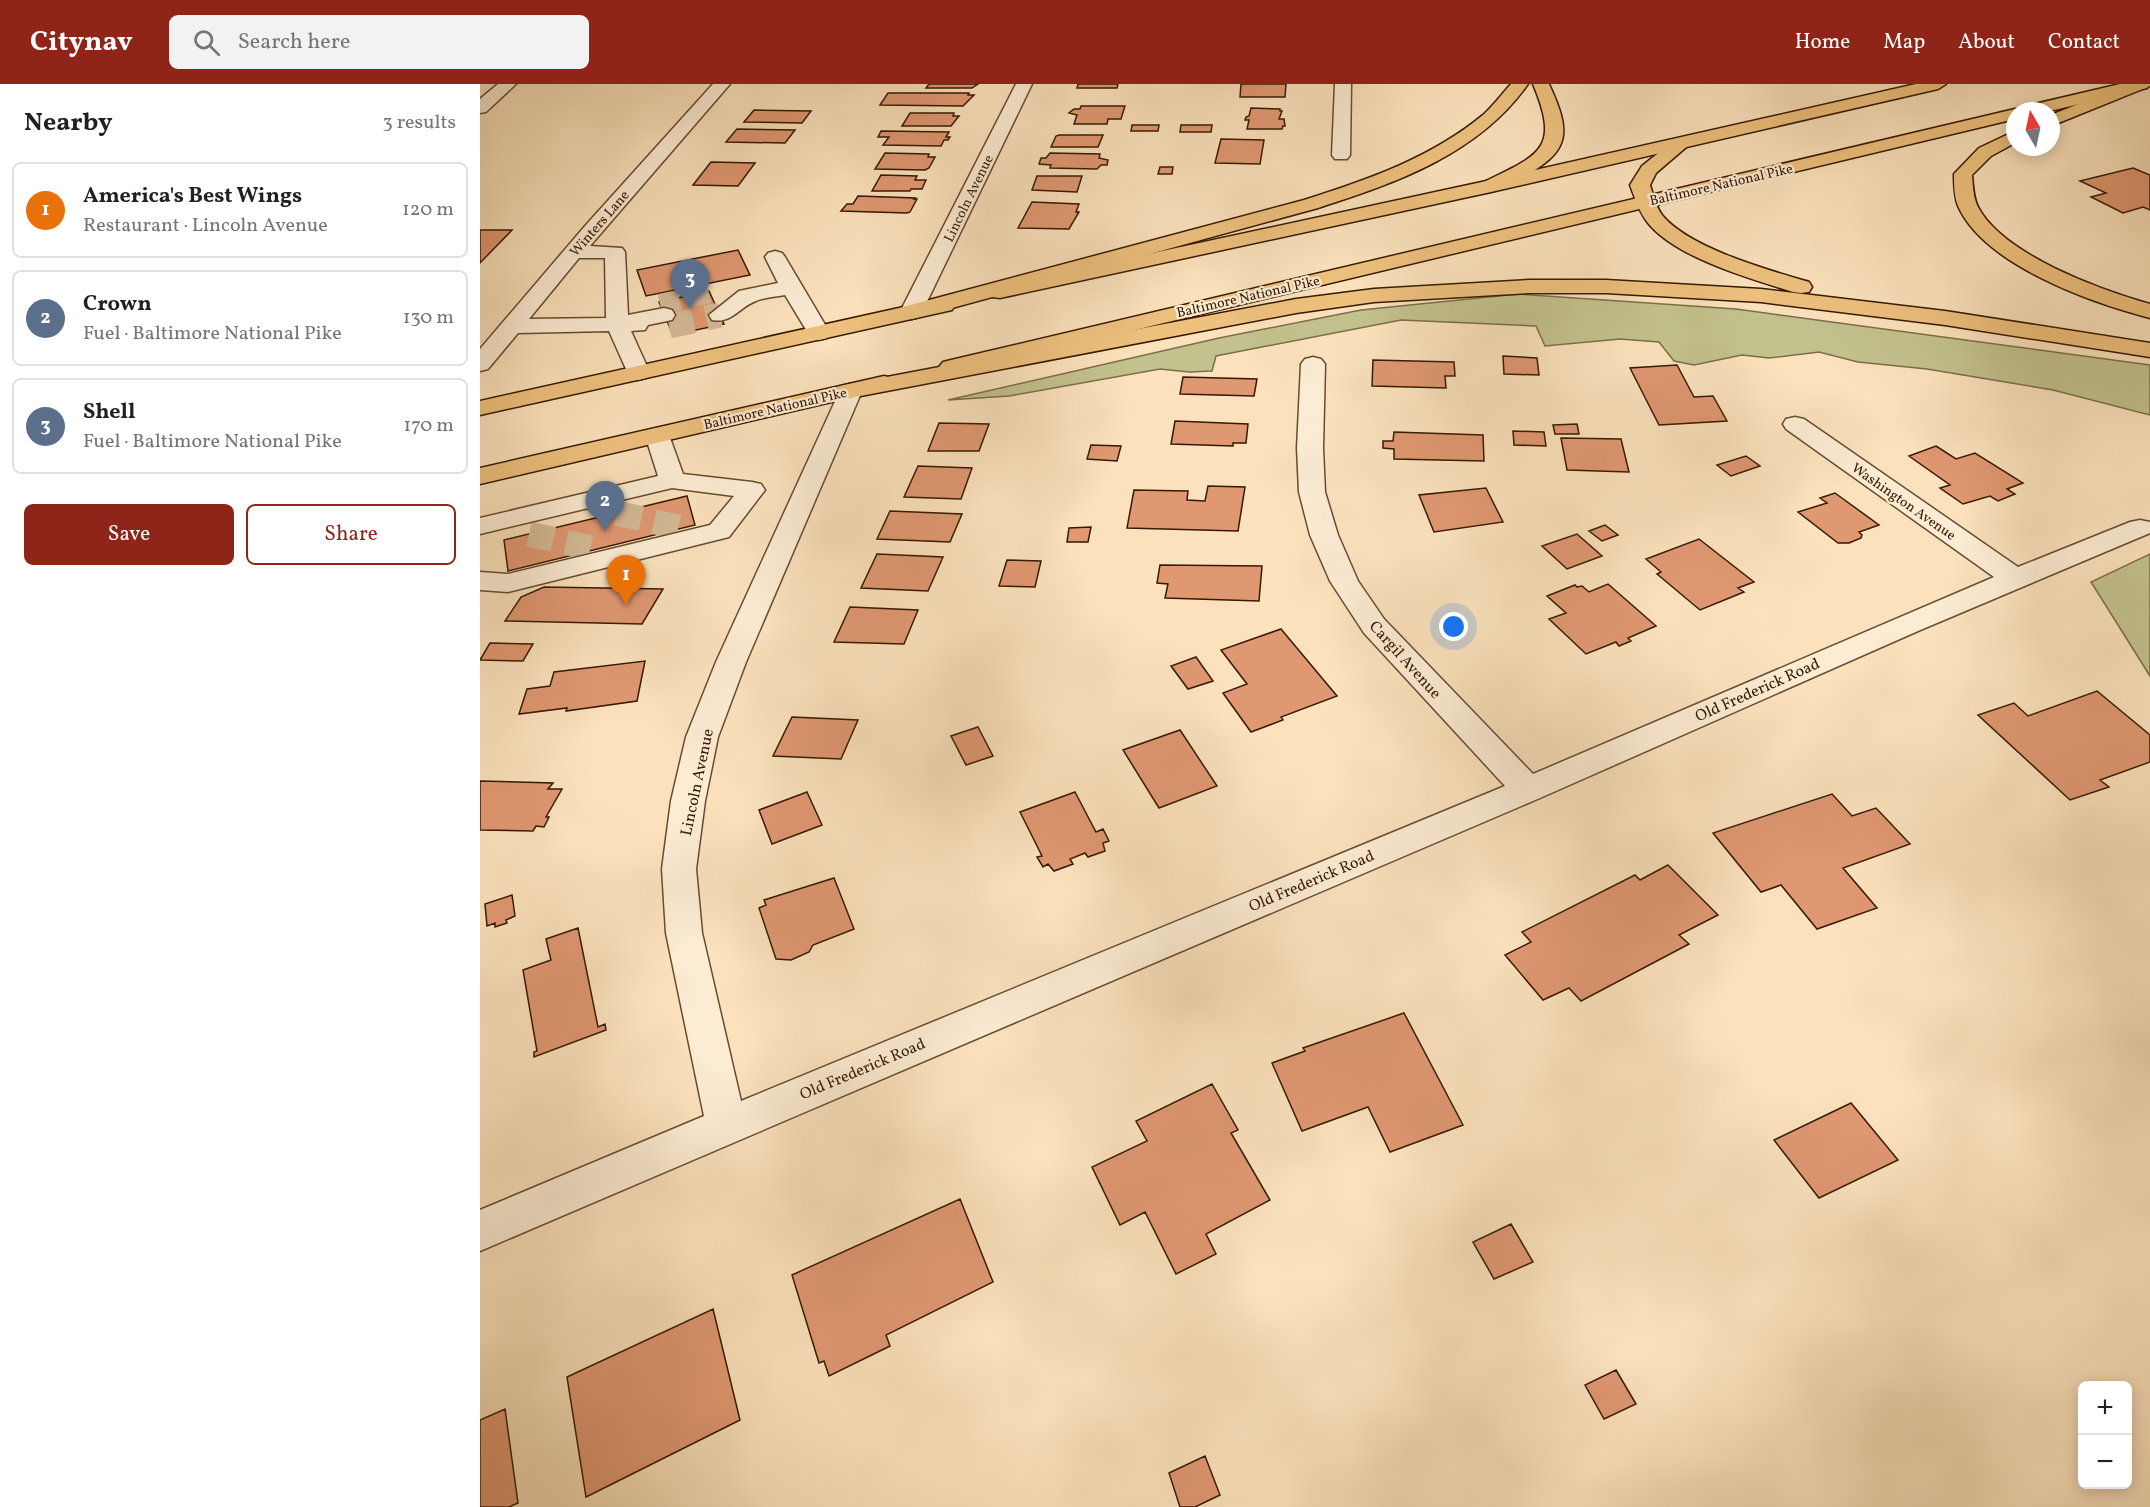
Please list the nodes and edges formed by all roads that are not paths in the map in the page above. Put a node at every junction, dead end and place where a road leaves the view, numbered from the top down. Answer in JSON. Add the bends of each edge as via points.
{"nodes":[{"id":1,"x":508,"y":84,"type":"edge"},
{"id":2,"x":722,"y":84,"type":"edge"},
{"id":3,"x":1024,"y":84,"type":"edge"},
{"id":4,"x":1343,"y":84,"type":"edge"},
{"id":5,"x":1520,"y":84,"type":"edge"},
{"id":6,"x":1541,"y":84,"type":"edge"},
{"id":7,"x":1938,"y":84,"type":"edge"},
{"id":8,"x":2145,"y":84,"type":"edge"},
{"id":9,"x":2060,"y":104,"type":"edge"},
{"id":10,"x":480,"y":108,"type":"edge"},
{"id":11,"x":2006,"y":116,"type":"edge"},
{"id":12,"x":2060,"y":117,"type":"edge"},
{"id":13,"x":2006,"y":141,"type":"edge"},
{"id":14,"x":1682,"y":143,"type":"junction"},
{"id":15,"x":1341,"y":155,"type":"dead end"},
{"id":16,"x":1491,"y":186,"type":"junction"},
{"id":17,"x":1646,"y":202,"type":"junction"},
{"id":18,"x":574,"y":252,"type":"junction"},
{"id":19,"x":775,"y":257,"type":"dead end"},
{"id":20,"x":791,"y":287,"type":"junction"},
{"id":21,"x":718,"y":304,"type":"tunnel mouth"},
{"id":22,"x":2150,"y":311,"type":"edge"},
{"id":23,"x":911,"y":312,"type":"junction"},
{"id":24,"x":1917,"y":314,"type":"junction"},
{"id":25,"x":665,"y":315,"type":"tunnel mouth"},
{"id":26,"x":617,"y":324,"type":"junction"},
{"id":27,"x":512,"y":326,"type":"junction"},
{"id":28,"x":819,"y":333,"type":"junction"},
{"id":29,"x":2150,"y":350,"type":"edge"},
{"id":30,"x":480,"y":364,"type":"edge"},
{"id":31,"x":1313,"y":364,"type":"dead end"},
{"id":32,"x":638,"y":373,"type":"junction"},
{"id":33,"x":850,"y":391,"type":"junction"},
{"id":34,"x":480,"y":408,"type":"edge"},
{"id":35,"x":1795,"y":424,"type":"dead end"},
{"id":36,"x":657,"y":435,"type":"junction"},
{"id":37,"x":480,"y":476,"type":"edge"},
{"id":38,"x":672,"y":480,"type":"junction"},
{"id":39,"x":577,"y":503,"type":"junction"},
{"id":40,"x":617,"y":513,"type":"tunnel mouth"},
{"id":41,"x":485,"y":525,"type":"edge"},
{"id":42,"x":2140,"y":528,"type":"dead end"},
{"id":43,"x":529,"y":534,"type":"tunnel mouth"},
{"id":44,"x":595,"y":549,"type":"tunnel mouth"},
{"id":45,"x":622,"y":555,"type":"junction"},
{"id":46,"x":2013,"y":577,"type":"junction"},
{"id":47,"x":480,"y":581,"type":"edge"},
{"id":48,"x":1528,"y":790,"type":"junction"},
{"id":49,"x":726,"y":1125,"type":"junction"},
{"id":50,"x":480,"y":1231,"type":"edge"}],
"edges":[{"from":1,"to":10,"type":"street"},
{"from":2,"to":18,"type":"street","name":"Winters Lane"},
{"from":3,"to":23,"type":"street","name":"Lincoln Avenue"},
{"from":4,"to":15,"type":"street"},
{"from":5,"to":23,"type":"main road","via":[[1477,130],[1395,174],[1345,194]]},
{"from":6,"to":16,"type":"main road","via":[[1557,138],[1533,165]]},
{"from":7,"to":14,"type":"main road"},
{"from":8,"to":9,"type":"main road"},
{"from":8,"to":12,"type":"main road"},
{"from":11,"to":17,"type":"main road","name":"Baltimore National Pike"},
{"from":13,"to":22,"type":"main road","via":[[1984,152],[1963,174],[1963,193],[1972,213],[1994,238],[2023,259],[2071,283]]},
{"from":14,"to":16,"type":"main road"},
{"from":14,"to":17,"type":"main road","via":[[1649,170],[1640,185]]},
{"from":16,"to":23,"type":"main road"},
{"from":17,"to":24,"type":"main road","via":[[1656,221],[1714,255],[1768,277]]},
{"from":17,"to":33,"type":"main road","name":"Baltimore National Pike"},
{"from":18,"to":26,"type":"street","via":[[615,252]]},
{"from":18,"to":27,"type":"street","name":"Winters Lane"},
{"from":19,"to":20,"type":"street"},
{"from":20,"to":21,"type":"street"},
{"from":20,"to":28,"type":"street"},
{"from":23,"to":28,"type":"main road"},
{"from":24,"to":29,"type":"main road"},
{"from":24,"to":33,"type":"main road","via":[[1668,288],[1570,284],[1452,288],[1362,295],[1296,306]]},
{"from":25,"to":26,"type":"street"},
{"from":26,"to":27,"type":"street"},
{"from":26,"to":32,"type":"street"},
{"from":27,"to":30,"type":"street","name":"Winters Lane"},
{"from":28,"to":32,"type":"main road"},
{"from":31,"to":48,"type":"street","name":"Cargil Avenue","via":[[1312,492],[1324,535],[1344,581],[1374,626]]},
{"from":32,"to":34,"type":"main road"},
{"from":33,"to":36,"type":"main road","name":"Baltimore National Pike"},
{"from":33,"to":49,"type":"street","name":"Lincoln Avenue","via":[[727,672],[702,737],[688,801],[679,869],[684,933]]},
{"from":35,"to":46,"type":"street","name":"Washington Avenue"},
{"from":36,"to":37,"type":"main road","name":"Baltimore National Pike"},
{"from":36,"to":38,"type":"street"},
{"from":38,"to":39,"type":"street"},
{"from":38,"to":45,"type":"street","via":[[752,490],[719,531],[694,531]]},
{"from":39,"to":40,"type":"street"},
{"from":39,"to":41,"type":"street"},
{"from":41,"to":43,"type":"street"},
{"from":42,"to":46,"type":"street","name":"Old Frederick Road"},
{"from":44,"to":45,"type":"street"},
{"from":45,"to":47,"type":"street","via":[[508,583]]},
{"from":46,"to":48,"type":"street","name":"Old Frederick Road"},
{"from":48,"to":49,"type":"street","name":"Old Frederick Road"},
{"from":49,"to":50,"type":"street","name":"Old Frederick Road"}]}
